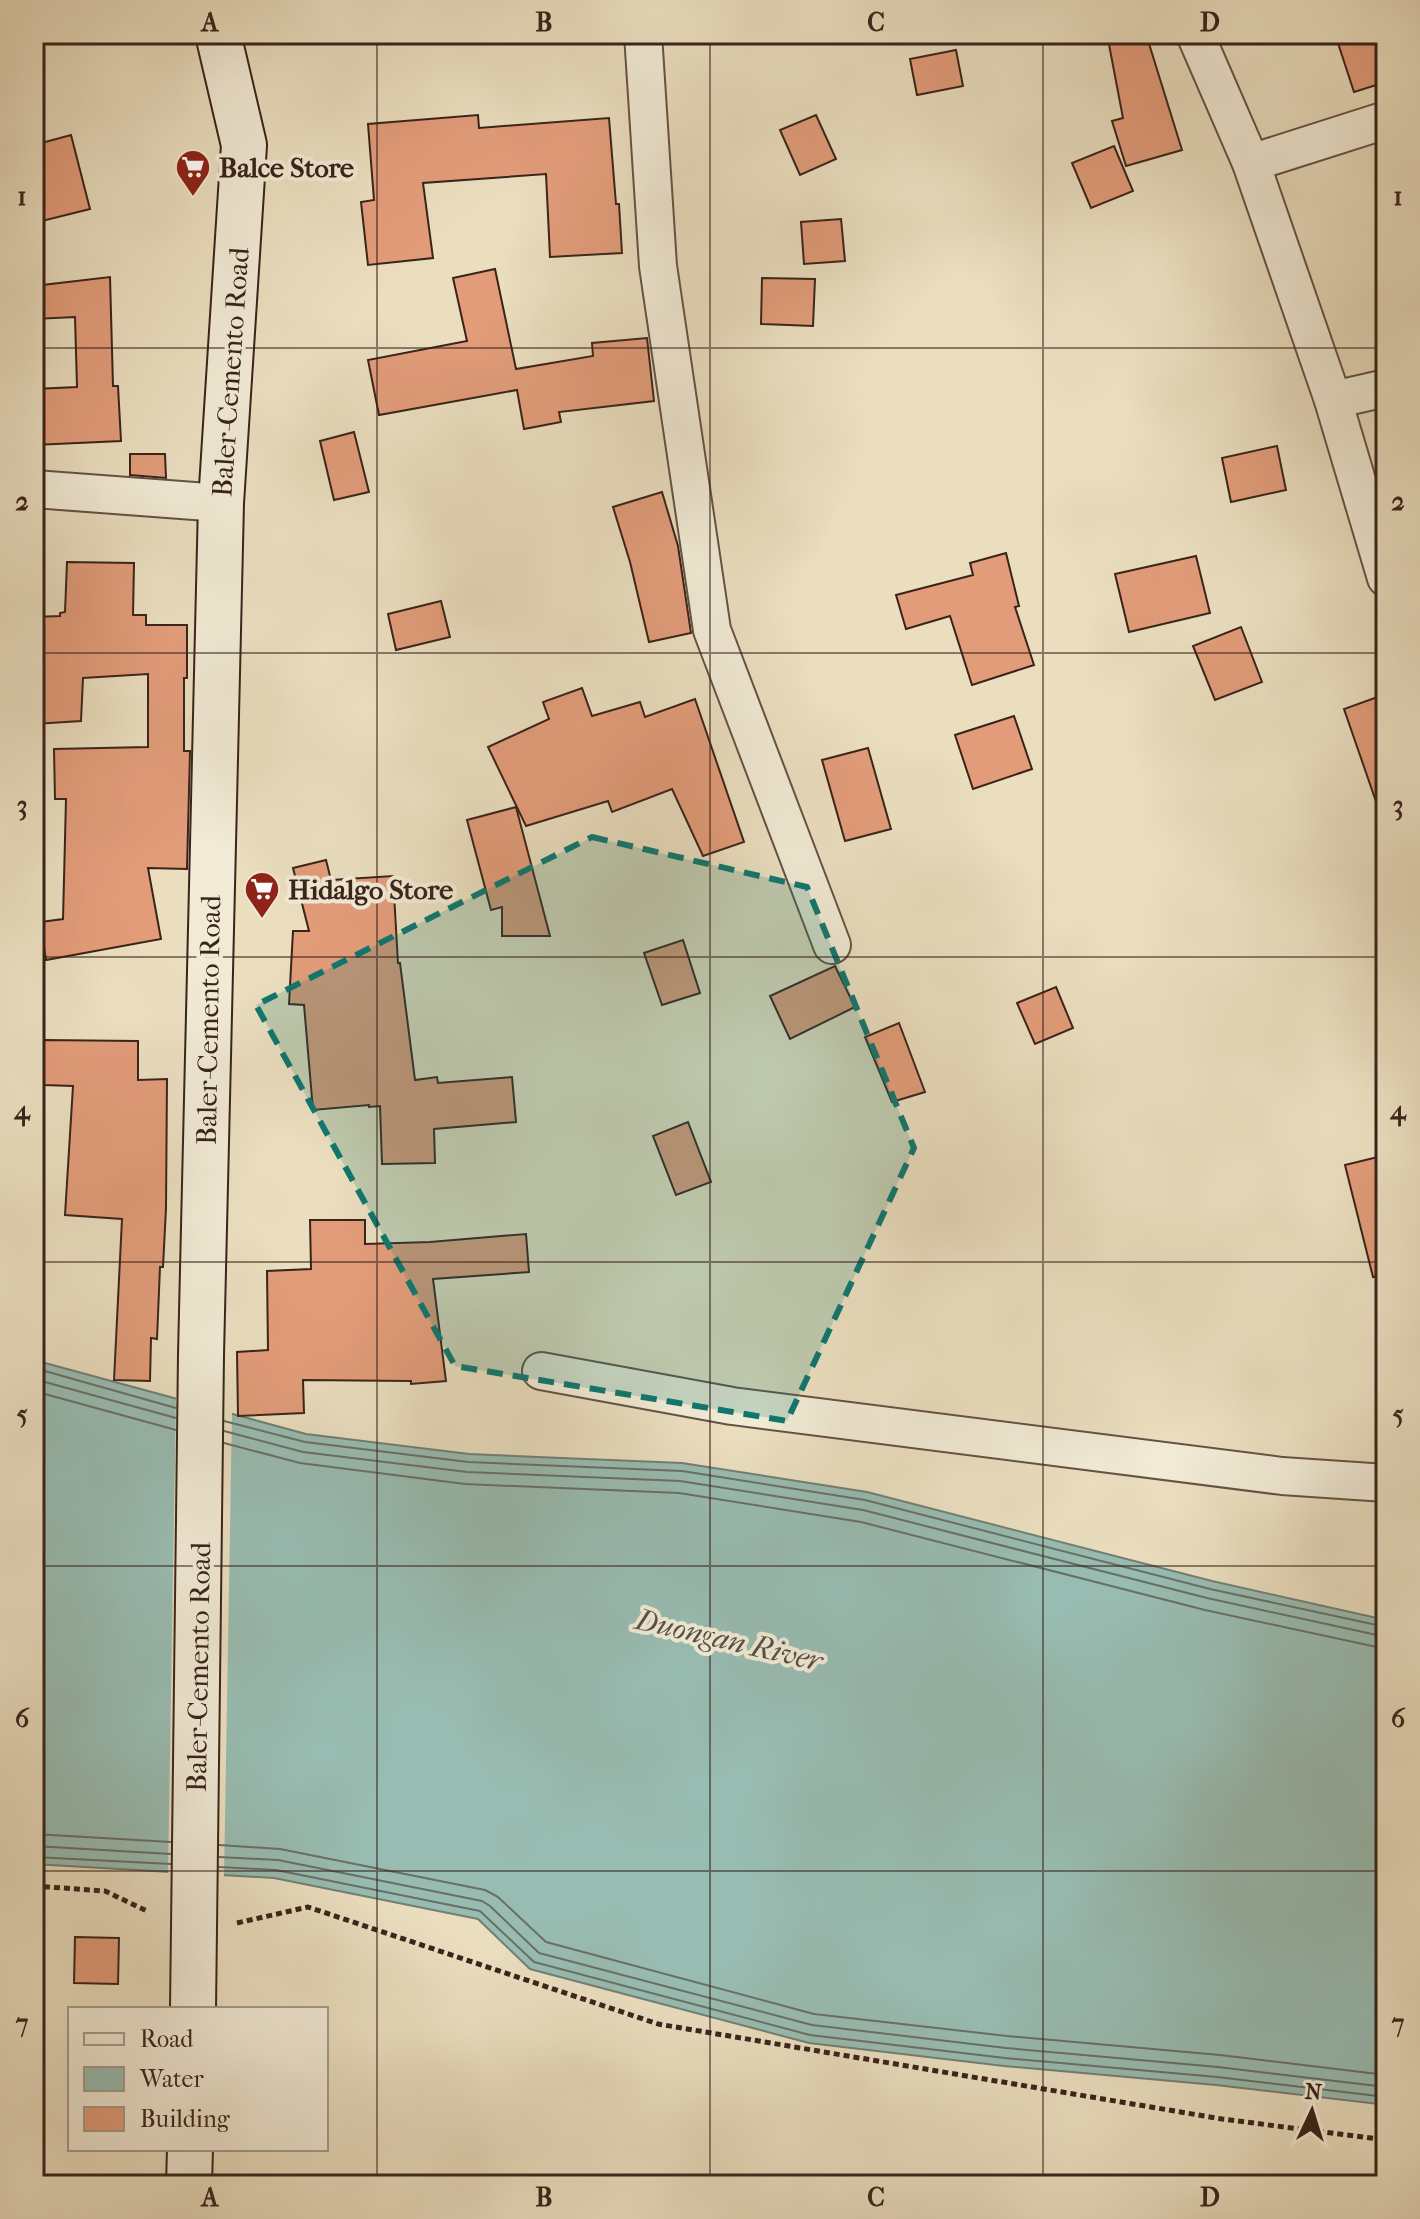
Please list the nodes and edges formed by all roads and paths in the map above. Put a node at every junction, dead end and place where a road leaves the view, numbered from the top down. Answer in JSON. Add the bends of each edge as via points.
{"nodes":[{"id":1,"x":218,"y":34,"type":"edge"},
{"id":2,"x":643,"y":34,"type":"edge"},
{"id":3,"x":1195,"y":34,"type":"edge"},
{"id":4,"x":1386,"y":120,"type":"edge"},
{"id":5,"x":1251,"y":163,"type":"junction"},
{"id":6,"x":1386,"y":388,"type":"edge"},
{"id":7,"x":1333,"y":400,"type":"junction"},
{"id":8,"x":34,"y":489,"type":"edge"},
{"id":9,"x":221,"y":503,"type":"junction"},
{"id":10,"x":1386,"y":578,"type":"edge"},
{"id":11,"x":832,"y":945,"type":"dead end"},
{"id":12,"x":541,"y":1371,"type":"dead end"},
{"id":13,"x":1386,"y":1483,"type":"edge"},
{"id":14,"x":34,"y":1886,"type":"edge"},
{"id":15,"x":195,"y":1916,"type":"junction"},
{"id":16,"x":193,"y":2007,"type":"edge"},
{"id":17,"x":1386,"y":2140,"type":"edge"},
{"id":18,"x":190,"y":2151,"type":"edge"},
{"id":19,"x":189,"y":2185,"type":"edge"}],
"edges":[{"from":1,"to":9,"type":"street","name":"Baler-Cemento Road","via":[[244,145]]},
{"from":2,"to":11,"type":"street","via":[[658,266],[712,630]]},
{"from":3,"to":5,"type":"street"},
{"from":4,"to":5,"type":"street"},
{"from":5,"to":7,"type":"street"},
{"from":6,"to":7,"type":"street"},
{"from":7,"to":10,"type":"street"},
{"from":8,"to":9,"type":"street"},
{"from":9,"to":15,"type":"street","name":"Baler-Cemento Road","via":[[201,1355]]},
{"from":12,"to":13,"type":"street","via":[[732,1406],[1282,1476]]},
{"from":14,"to":15,"type":"path","via":[[105,1891]]},
{"from":15,"to":16,"type":"street","name":"Baler-Cemento Road"},
{"from":15,"to":17,"type":"path","via":[[308,1907],[658,2024],[1222,2119]]},
{"from":18,"to":19,"type":"street"}]}
